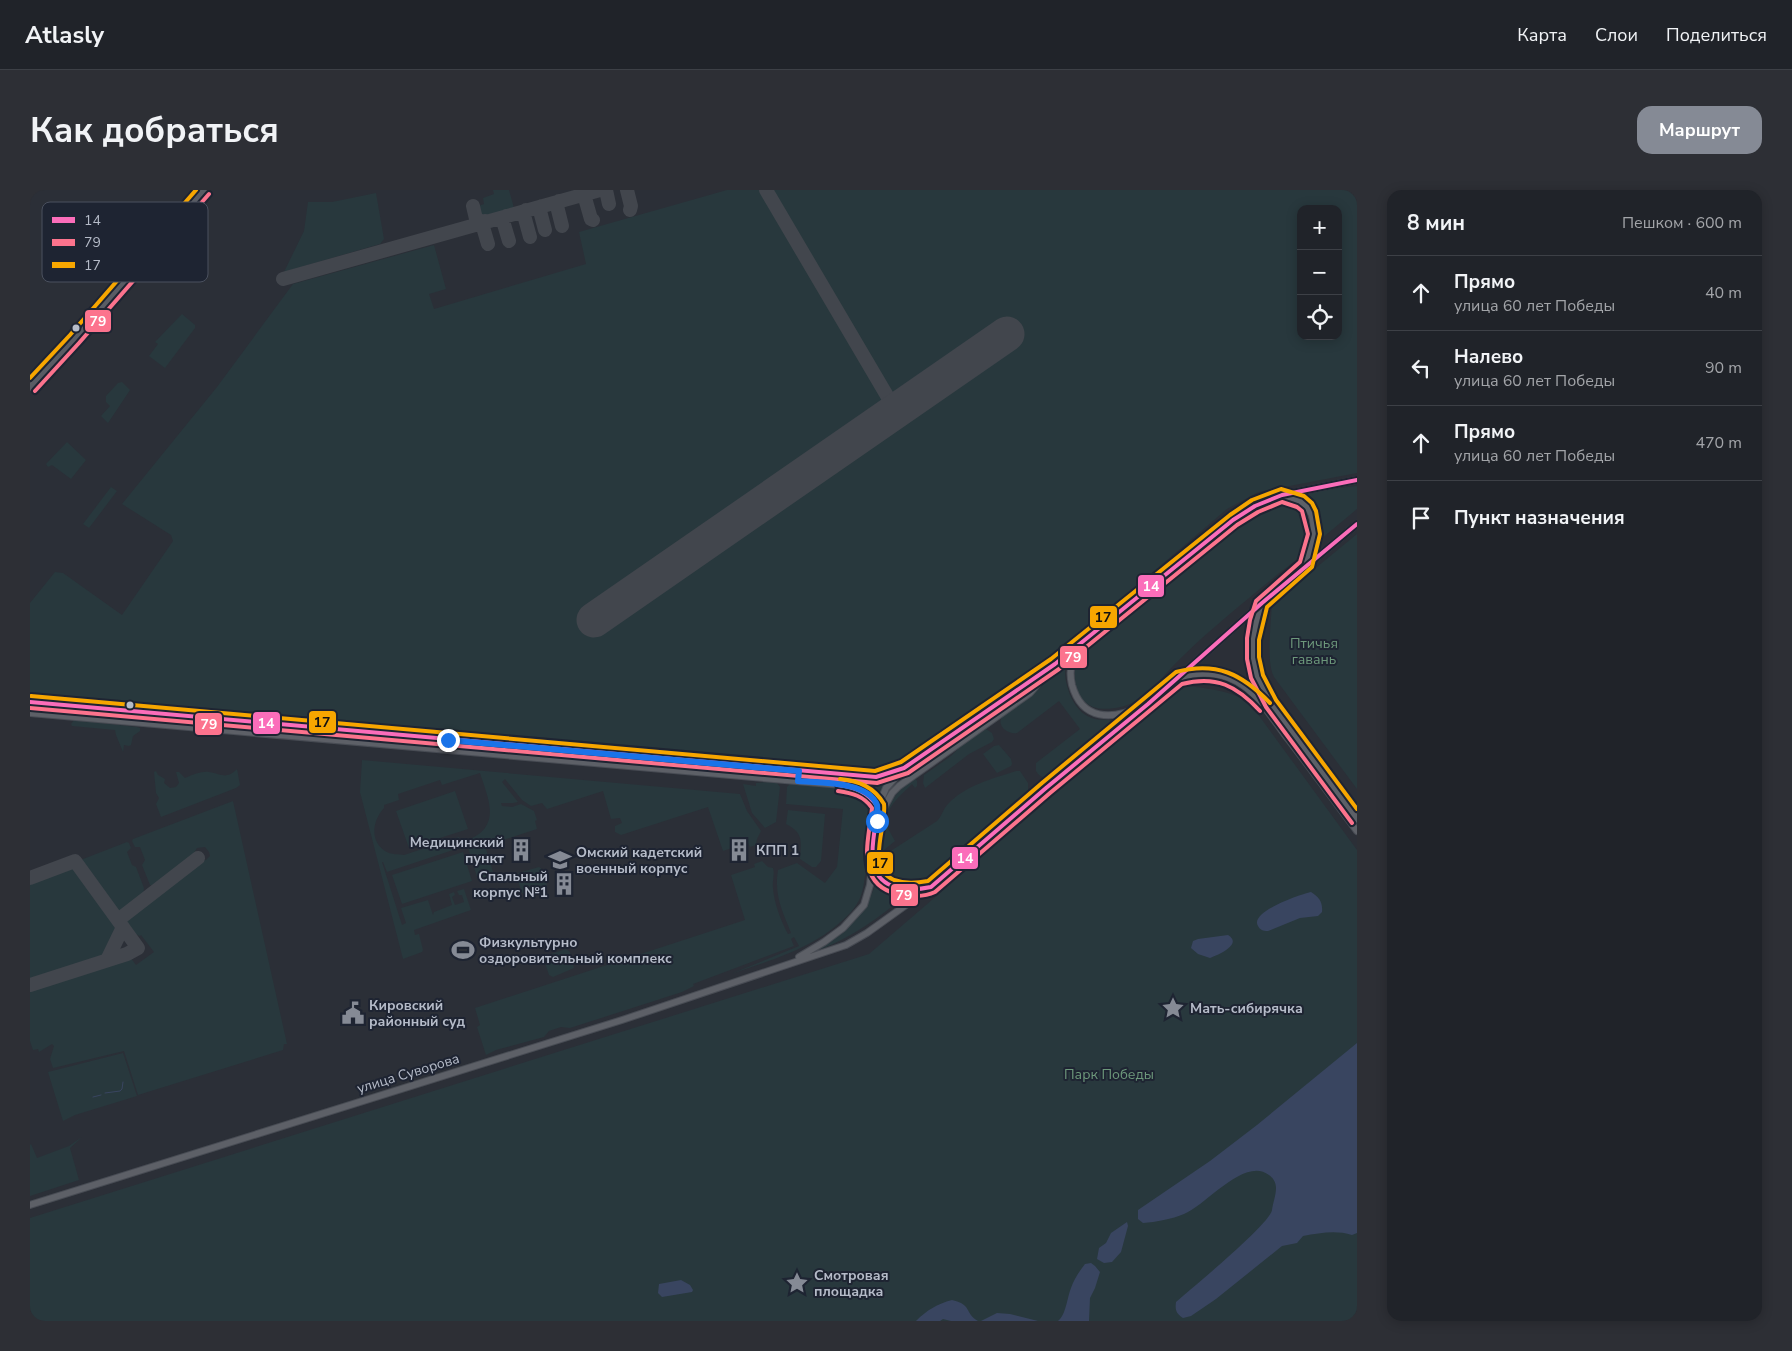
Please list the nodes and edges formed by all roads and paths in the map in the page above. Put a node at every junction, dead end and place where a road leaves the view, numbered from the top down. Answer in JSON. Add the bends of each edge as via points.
{"nodes":[{"id":1,"x":204,"y":190,"type":"edge"},
{"id":2,"x":193,"y":202,"type":"edge"},
{"id":3,"x":124,"y":282,"type":"edge"},
{"id":4,"x":30,"y":387,"type":"edge"},
{"id":5,"x":1357,"y":480,"type":"edge"},
{"id":6,"x":1282,"y":495,"type":"junction"},
{"id":7,"x":1357,"y":524,"type":"edge"},
{"id":8,"x":1306,"y":565,"type":"junction"},
{"id":9,"x":1262,"y":603,"type":"junction"},
{"id":10,"x":1088,"y":638,"type":"junction"},
{"id":11,"x":1055,"y":664,"type":"junction"},
{"id":12,"x":1179,"y":678,"type":"junction"},
{"id":13,"x":30,"y":702,"type":"edge"},
{"id":14,"x":1148,"y":704,"type":"junction"},
{"id":15,"x":30,"y":713,"type":"edge"},
{"id":16,"x":189,"y":717,"type":"junction"},
{"id":17,"x":188,"y":727,"type":"junction"},
{"id":18,"x":378,"y":734,"type":"junction"},
{"id":19,"x":378,"y":744,"type":"junction"},
{"id":20,"x":626,"y":756,"type":"junction"},
{"id":21,"x":715,"y":764,"type":"junction"},
{"id":22,"x":625,"y":766,"type":"junction"},
{"id":23,"x":904,"y":768,"type":"junction"},
{"id":24,"x":799,"y":771,"type":"junction"},
{"id":25,"x":714,"y":774,"type":"junction"},
{"id":26,"x":798,"y":781,"type":"junction"},
{"id":27,"x":878,"y":807,"type":"junction"},
{"id":28,"x":1357,"y":819,"type":"edge"},
{"id":29,"x":877,"y":821,"type":"junction"},
{"id":30,"x":1357,"y":831,"type":"edge"},
{"id":31,"x":873,"y":859,"type":"junction"},
{"id":32,"x":931,"y":887,"type":"junction"},
{"id":33,"x":792,"y":962,"type":"junction"},
{"id":34,"x":30,"y":1205,"type":"edge"}],
"edges":[{"from":1,"to":2,"type":"main road"},
{"from":3,"to":4,"type":"main road"},
{"from":5,"to":6,"type":"main road"},
{"from":6,"to":8,"type":"main road","via":[[1304,503],[1310,513],[1314,534]]},
{"from":6,"to":10,"type":"main road","via":[[1254,506],[1233,520]]},
{"from":7,"to":8,"type":"main road"},
{"from":8,"to":9,"type":"main road"},
{"from":9,"to":12,"type":"main road"},
{"from":9,"to":28,"type":"main road","via":[[1253,639],[1257,676],[1271,703]]},
{"from":10,"to":11,"type":"main road"},
{"from":10,"to":14,"type":"main road","via":[[1070,666],[1075,695],[1083,706],[1090,712],[1120,715]]},
{"from":11,"to":23,"type":"main road"},
{"from":11,"to":29,"type":"main road","via":[[1030,693],[898,786]]},
{"from":12,"to":14,"type":"main road"},
{"from":12,"to":30,"type":"main road","via":[[1192,673],[1210,673],[1244,686],[1256,697]]},
{"from":13,"to":16,"type":"main road"},
{"from":14,"to":32,"type":"main road"},
{"from":15,"to":17,"type":"main road"},
{"from":16,"to":17,"type":"main road"},
{"from":16,"to":18,"type":"main road"},
{"from":17,"to":19,"type":"main road"},
{"from":18,"to":19,"type":"main road"},
{"from":18,"to":20,"type":"main road"},
{"from":19,"to":22,"type":"main road"},
{"from":20,"to":21,"type":"main road"},
{"from":20,"to":22,"type":"main road"},
{"from":21,"to":24,"type":"main road"},
{"from":21,"to":25,"type":"main road"},
{"from":22,"to":25,"type":"main road"},
{"from":23,"to":24,"type":"main road","via":[[876,777]]},
{"from":23,"to":27,"type":"main road","via":[[886,788]]},
{"from":24,"to":26,"type":"main road"},
{"from":25,"to":26,"type":"main road"},
{"from":26,"to":27,"type":"main road","via":[[861,790]]},
{"from":27,"to":29,"type":"main road"},
{"from":29,"to":31,"type":"main road"},
{"from":31,"to":32,"type":"main road","via":[[880,878],[897,888],[909,891]]},
{"from":31,"to":33,"type":"main road","via":[[868,894],[857,914],[824,942]]},
{"from":32,"to":33,"type":"main road","via":[[860,937],[824,953]]},
{"from":33,"to":34,"type":"main road","name":"улица Суворова","via":[[622,1020]]}]}
